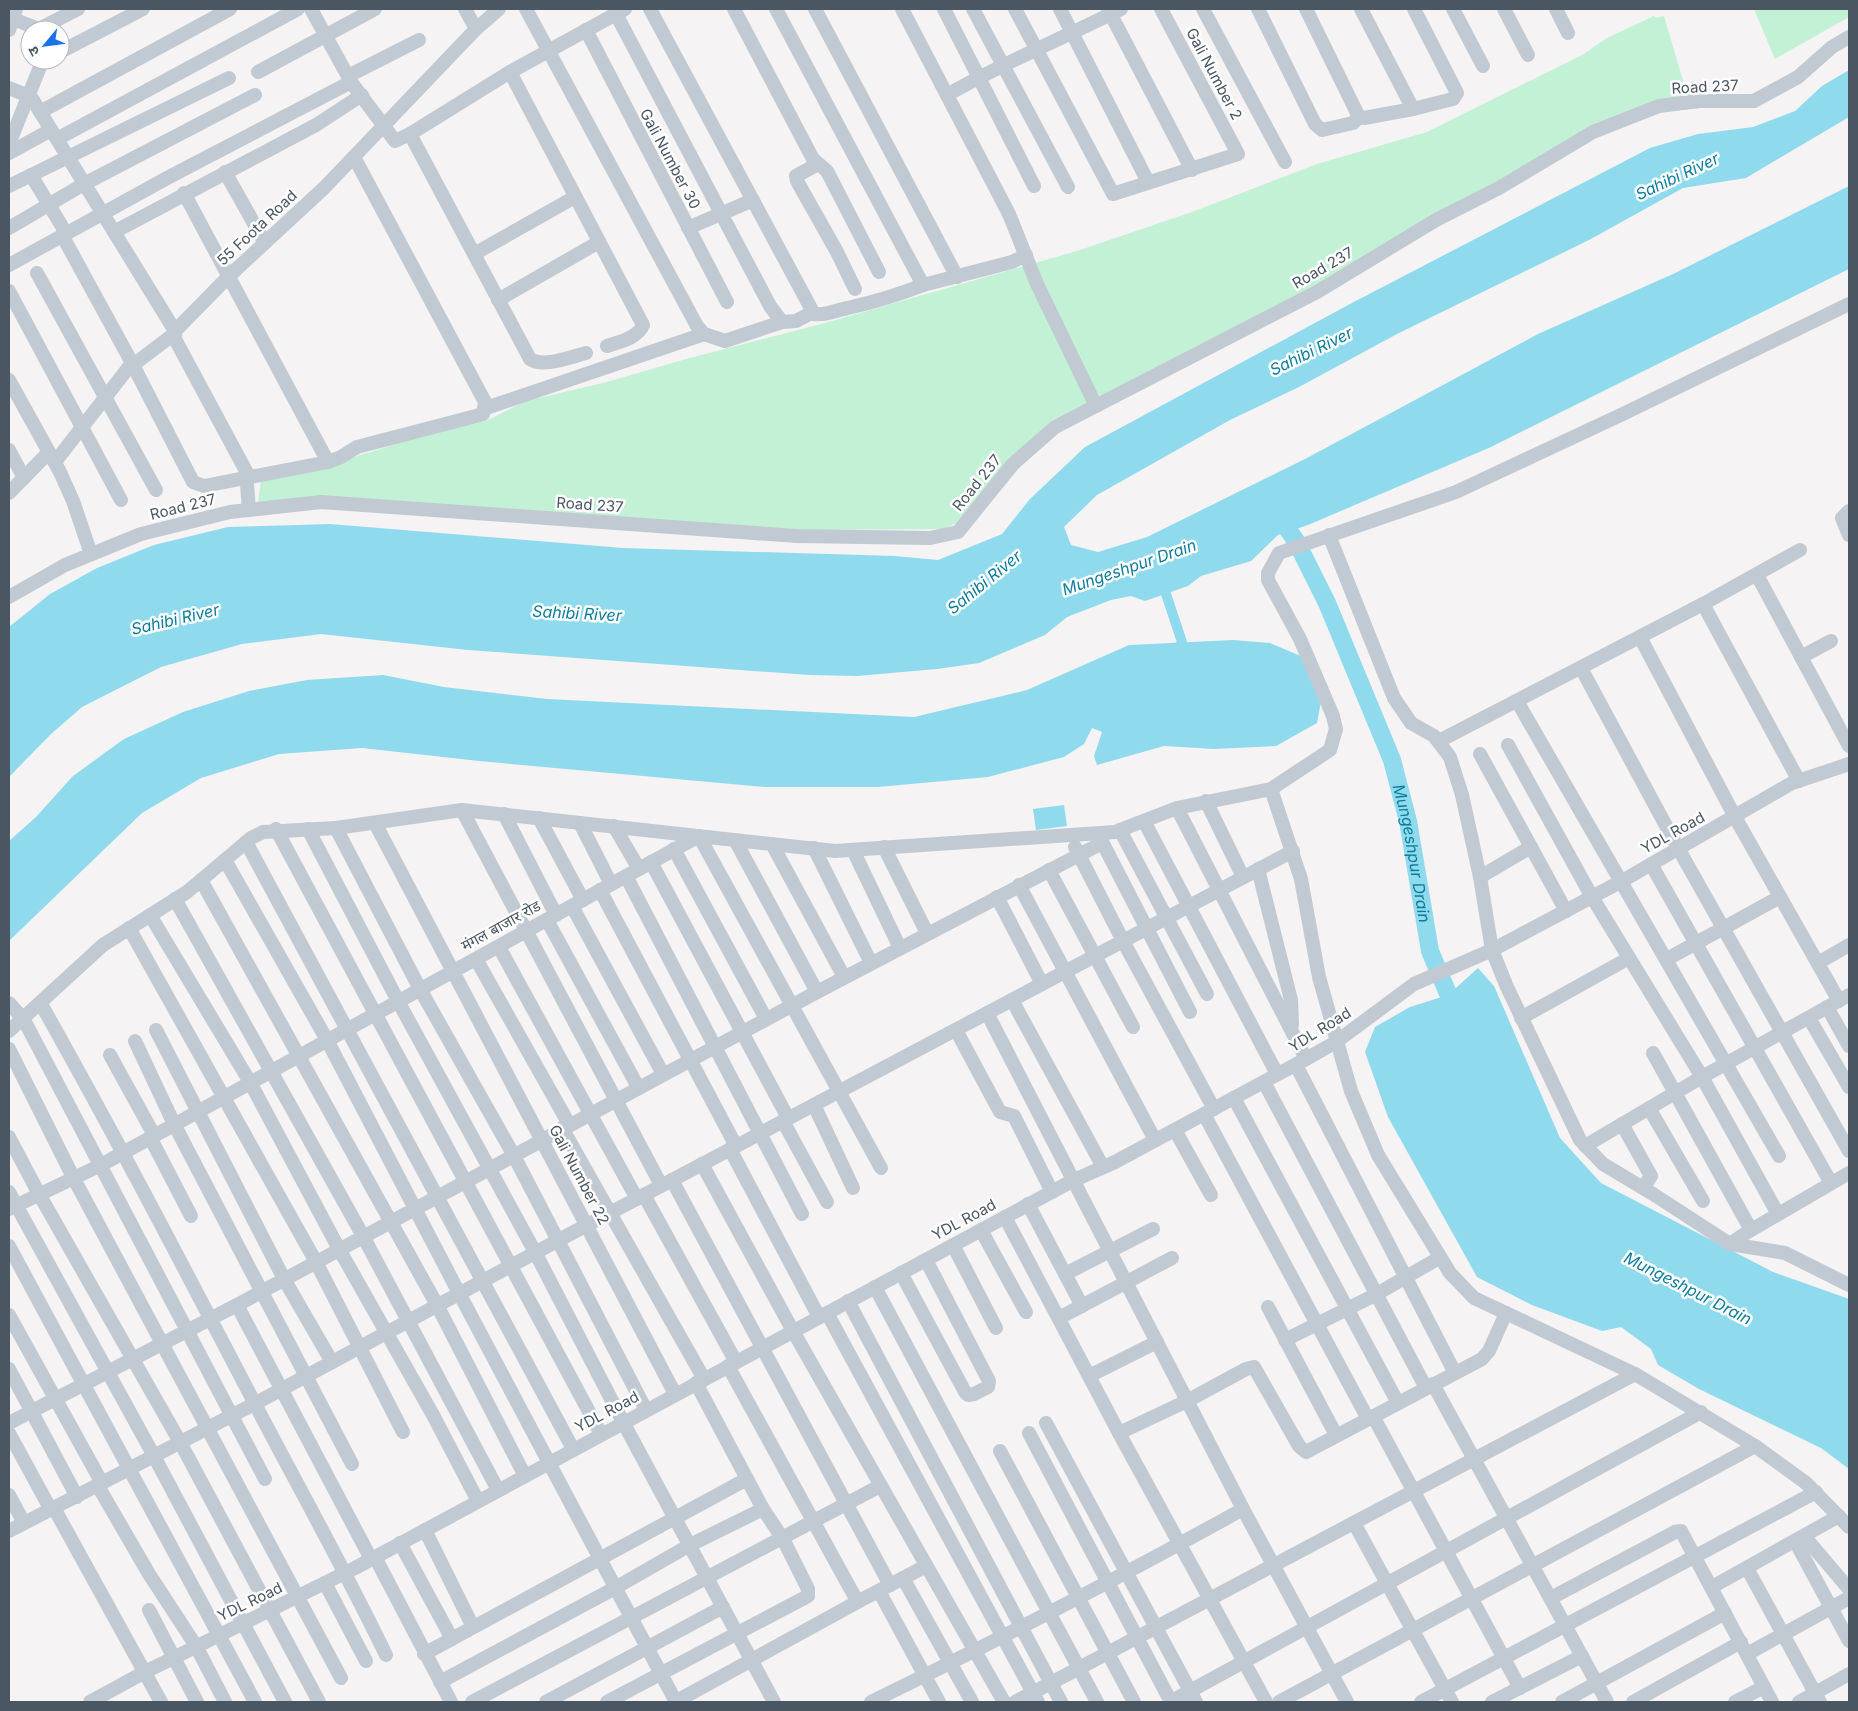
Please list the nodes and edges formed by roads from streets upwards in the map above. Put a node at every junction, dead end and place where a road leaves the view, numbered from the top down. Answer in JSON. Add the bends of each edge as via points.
{"nodes":[{"id":1,"x":78,"y":9,"type":"edge"},
{"id":2,"x":144,"y":9,"type":"edge"},
{"id":3,"x":230,"y":9,"type":"edge"},
{"id":4,"x":298,"y":9,"type":"edge"},
{"id":5,"x":311,"y":9,"type":"edge"},
{"id":6,"x":375,"y":9,"type":"edge"},
{"id":7,"x":465,"y":9,"type":"edge"},
{"id":8,"x":499,"y":9,"type":"edge"},
{"id":9,"x":526,"y":9,"type":"edge"},
{"id":10,"x":650,"y":9,"type":"edge"},
{"id":11,"x":734,"y":9,"type":"edge"},
{"id":12,"x":776,"y":9,"type":"edge"},
{"id":13,"x":815,"y":9,"type":"edge"},
{"id":14,"x":902,"y":9,"type":"edge"},
{"id":15,"x":944,"y":9,"type":"edge"},
{"id":16,"x":973,"y":9,"type":"edge"},
{"id":17,"x":1015,"y":9,"type":"edge"},
{"id":18,"x":1060,"y":9,"type":"edge"},
{"id":19,"x":1161,"y":9,"type":"edge"},
{"id":20,"x":1203,"y":9,"type":"edge"},
{"id":21,"x":1258,"y":9,"type":"edge"},
{"id":22,"x":1306,"y":9,"type":"edge"},
{"id":23,"x":1361,"y":9,"type":"edge"},
{"id":24,"x":1414,"y":9,"type":"edge"},
{"id":25,"x":1453,"y":9,"type":"edge"},
{"id":26,"x":1504,"y":9,"type":"edge"},
{"id":27,"x":1556,"y":9,"type":"edge"},
{"id":28,"x":1113,"y":10,"type":"edge"},
{"id":29,"x":621,"y":11,"type":"edge"},
{"id":30,"x":11,"y":22,"type":"edge"},
{"id":31,"x":476,"y":29,"type":"junction"},
{"id":32,"x":586,"y":30,"type":"junction"},
{"id":33,"x":1073,"y":33,"type":"junction"},
{"id":34,"x":1568,"y":33,"type":"dead end"},
{"id":35,"x":325,"y":34,"type":"junction"},
{"id":36,"x":1849,"y":37,"type":"edge"},
{"id":37,"x":419,"y":40,"type":"dead end"},
{"id":38,"x":70,"y":47,"type":"edge"},
{"id":39,"x":1037,"y":50,"type":"junction"},
{"id":40,"x":550,"y":51,"type":"junction"},
{"id":41,"x":1528,"y":55,"type":"dead end"},
{"id":42,"x":1003,"y":64,"type":"junction"},
{"id":43,"x":1483,"y":66,"type":"dead end"},
{"id":44,"x":39,"y":70,"type":"edge"},
{"id":45,"x":258,"y":72,"type":"dead end"},
{"id":46,"x":510,"y":72,"type":"junction"},
{"id":47,"x":979,"y":77,"type":"junction"},
{"id":48,"x":229,"y":78,"type":"dead end"},
{"id":49,"x":350,"y":79,"type":"junction"},
{"id":50,"x":9,"y":88,"type":"edge"},
{"id":51,"x":362,"y":94,"type":"junction"},
{"id":52,"x":255,"y":95,"type":"dead end"},
{"id":53,"x":947,"y":95,"type":"junction"},
{"id":54,"x":29,"y":96,"type":"junction"},
{"id":55,"x":1413,"y":109,"type":"junction"},
{"id":56,"x":40,"y":112,"type":"junction"},
{"id":57,"x":1359,"y":116,"type":"junction"},
{"id":58,"x":383,"y":127,"type":"junction"},
{"id":59,"x":410,"y":134,"type":"junction"},
{"id":60,"x":54,"y":135,"type":"junction"},
{"id":61,"x":9,"y":144,"type":"edge"},
{"id":62,"x":9,"y":153,"type":"edge"},
{"id":63,"x":68,"y":157,"type":"junction"},
{"id":64,"x":354,"y":157,"type":"junction"},
{"id":65,"x":1286,"y":162,"type":"dead end"},
{"id":66,"x":818,"y":164,"type":"junction"},
{"id":67,"x":1192,"y":170,"type":"junction"},
{"id":68,"x":225,"y":172,"type":"junction"},
{"id":69,"x":31,"y":175,"type":"junction"},
{"id":70,"x":1148,"y":182,"type":"junction"},
{"id":71,"x":84,"y":184,"type":"junction"},
{"id":72,"x":9,"y":186,"type":"edge"},
{"id":73,"x":1034,"y":186,"type":"dead end"},
{"id":74,"x":1068,"y":187,"type":"dead end"},
{"id":75,"x":184,"y":194,"type":"junction"},
{"id":76,"x":575,"y":197,"type":"junction"},
{"id":77,"x":753,"y":200,"type":"junction"},
{"id":78,"x":49,"y":205,"type":"junction"},
{"id":79,"x":102,"y":213,"type":"junction"},
{"id":80,"x":720,"y":213,"type":"junction"},
{"id":81,"x":9,"y":228,"type":"edge"},
{"id":82,"x":688,"y":228,"type":"junction"},
{"id":83,"x":114,"y":232,"type":"junction"},
{"id":84,"x":64,"y":234,"type":"junction"},
{"id":85,"x":266,"y":242,"type":"junction"},
{"id":86,"x":599,"y":242,"type":"junction"},
{"id":87,"x":474,"y":254,"type":"junction"},
{"id":88,"x":1026,"y":255,"type":"junction"},
{"id":89,"x":9,"y":265,"type":"edge"},
{"id":90,"x":879,"y":272,"type":"dead end"},
{"id":91,"x":37,"y":273,"type":"dead end"},
{"id":92,"x":229,"y":276,"type":"junction"},
{"id":93,"x":957,"y":278,"type":"junction"},
{"id":94,"x":923,"y":285,"type":"junction"},
{"id":95,"x":855,"y":289,"type":"dead end"},
{"id":96,"x":9,"y":291,"type":"edge"},
{"id":97,"x":498,"y":300,"type":"junction"},
{"id":98,"x":727,"y":302,"type":"dead end"},
{"id":99,"x":1849,"y":304,"type":"edge"},
{"id":100,"x":813,"y":312,"type":"junction"},
{"id":101,"x":782,"y":322,"type":"junction"},
{"id":102,"x":174,"y":332,"type":"junction"},
{"id":103,"x":704,"y":334,"type":"junction"},
{"id":104,"x":607,"y":346,"type":"dead end"},
{"id":105,"x":586,"y":353,"type":"dead end"},
{"id":106,"x":132,"y":364,"type":"junction"},
{"id":107,"x":9,"y":380,"type":"edge"},
{"id":108,"x":105,"y":398,"type":"junction"},
{"id":109,"x":1096,"y":406,"type":"junction"},
{"id":110,"x":486,"y":408,"type":"junction"},
{"id":111,"x":82,"y":427,"type":"junction"},
{"id":112,"x":9,"y":450,"type":"edge"},
{"id":113,"x":52,"y":457,"type":"junction"},
{"id":114,"x":328,"y":462,"type":"junction"},
{"id":115,"x":247,"y":476,"type":"junction"},
{"id":116,"x":24,"y":478,"type":"junction"},
{"id":117,"x":156,"y":490,"type":"dead end"},
{"id":118,"x":9,"y":493,"type":"edge"},
{"id":119,"x":121,"y":500,"type":"dead end"},
{"id":120,"x":249,"y":510,"type":"junction"},
{"id":121,"x":1849,"y":511,"type":"edge"},
{"id":122,"x":1329,"y":535,"type":"junction"},
{"id":123,"x":1849,"y":535,"type":"edge"},
{"id":124,"x":1800,"y":550,"type":"dead end"},
{"id":125,"x":90,"y":554,"type":"junction"},
{"id":126,"x":1757,"y":575,"type":"junction"},
{"id":127,"x":9,"y":597,"type":"edge"},
{"id":128,"x":1703,"y":604,"type":"junction"},
{"id":129,"x":1640,"y":637,"type":"junction"},
{"id":130,"x":1831,"y":641,"type":"dead end"},
{"id":131,"x":1801,"y":657,"type":"junction"},
{"id":132,"x":1580,"y":668,"type":"junction"},
{"id":133,"x":1517,"y":701,"type":"junction"},
{"id":134,"x":1439,"y":741,"type":"junction"},
{"id":135,"x":1508,"y":745,"type":"dead end"},
{"id":136,"x":1849,"y":746,"type":"edge"},
{"id":137,"x":1480,"y":754,"type":"dead end"},
{"id":138,"x":1849,"y":764,"type":"edge"},
{"id":139,"x":1799,"y":781,"type":"junction"},
{"id":140,"x":1271,"y":789,"type":"junction"},
{"id":141,"x":1206,"y":801,"type":"junction"},
{"id":142,"x":1176,"y":808,"type":"junction"},
{"id":143,"x":462,"y":810,"type":"junction"},
{"id":144,"x":504,"y":814,"type":"junction"},
{"id":145,"x":1735,"y":817,"type":"junction"},
{"id":146,"x":539,"y":818,"type":"junction"},
{"id":147,"x":1144,"y":821,"type":"junction"},
{"id":148,"x":580,"y":823,"type":"junction"},
{"id":149,"x":375,"y":824,"type":"junction"},
{"id":150,"x":614,"y":826,"type":"junction"},
{"id":151,"x":336,"y":828,"type":"junction"},
{"id":152,"x":308,"y":829,"type":"junction"},
{"id":153,"x":276,"y":830,"type":"junction"},
{"id":154,"x":1120,"y":830,"type":"junction"},
{"id":155,"x":698,"y":836,"type":"junction"},
{"id":156,"x":1069,"y":836,"type":"junction"},
{"id":157,"x":1100,"y":838,"type":"junction"},
{"id":158,"x":735,"y":840,"type":"junction"},
{"id":159,"x":246,"y":842,"type":"junction"},
{"id":160,"x":772,"y":844,"type":"junction"},
{"id":161,"x":1531,"y":847,"type":"junction"},
{"id":162,"x":814,"y":848,"type":"junction"},
{"id":163,"x":884,"y":848,"type":"junction"},
{"id":164,"x":1678,"y":848,"type":"junction"},
{"id":165,"x":674,"y":849,"type":"junction"},
{"id":166,"x":853,"y":850,"type":"junction"},
{"id":167,"x":1293,"y":851,"type":"junction"},
{"id":168,"x":1079,"y":855,"type":"junction"},
{"id":169,"x":224,"y":860,"type":"junction"},
{"id":170,"x":651,"y":862,"type":"junction"},
{"id":171,"x":1651,"y":864,"type":"junction"},
{"id":172,"x":1258,"y":869,"type":"junction"},
{"id":173,"x":1048,"y":870,"type":"junction"},
{"id":174,"x":632,"y":872,"type":"junction"},
{"id":175,"x":1244,"y":877,"type":"junction"},
{"id":176,"x":1480,"y":877,"type":"junction"},
{"id":177,"x":201,"y":880,"type":"junction"},
{"id":178,"x":1622,"y":881,"type":"junction"},
{"id":179,"x":1020,"y":885,"type":"junction"},
{"id":180,"x":605,"y":887,"type":"junction"},
{"id":181,"x":1219,"y":890,"type":"junction"},
{"id":182,"x":997,"y":897,"type":"junction"},
{"id":183,"x":1592,"y":897,"type":"junction"},
{"id":184,"x":1780,"y":897,"type":"junction"},
{"id":185,"x":175,"y":899,"type":"junction"},
{"id":186,"x":578,"y":903,"type":"junction"},
{"id":187,"x":1189,"y":906,"type":"junction"},
{"id":188,"x":1566,"y":911,"type":"junction"},
{"id":189,"x":150,"y":915,"type":"junction"},
{"id":190,"x":551,"y":918,"type":"junction"},
{"id":191,"x":1167,"y":918,"type":"junction"},
{"id":192,"x":129,"y":928,"type":"junction"},
{"id":193,"x":1723,"y":928,"type":"junction"},
{"id":194,"x":1146,"y":929,"type":"junction"},
{"id":195,"x":525,"y":932,"type":"junction"},
{"id":196,"x":927,"y":933,"type":"junction"},
{"id":197,"x":1122,"y":941,"type":"junction"},
{"id":198,"x":1696,"y":942,"type":"junction"},
{"id":199,"x":1849,"y":945,"type":"edge"},
{"id":200,"x":499,"y":947,"type":"junction"},
{"id":201,"x":900,"y":948,"type":"junction"},
{"id":202,"x":1492,"y":950,"type":"junction"},
{"id":203,"x":1094,"y":956,"type":"junction"},
{"id":204,"x":1629,"y":958,"type":"junction"},
{"id":205,"x":476,"y":959,"type":"junction"},
{"id":206,"x":1667,"y":959,"type":"junction"},
{"id":207,"x":871,"y":963,"type":"junction"},
{"id":208,"x":1818,"y":963,"type":"junction"},
{"id":209,"x":1066,"y":971,"type":"junction"},
{"id":210,"x":451,"y":972,"type":"junction"},
{"id":211,"x":844,"y":977,"type":"junction"},
{"id":212,"x":1042,"y":984,"type":"junction"},
{"id":213,"x":420,"y":989,"type":"junction"},
{"id":214,"x":817,"y":992,"type":"junction"},
{"id":215,"x":1207,"y":994,"type":"dead end"},
{"id":216,"x":1012,"y":1000,"type":"junction"},
{"id":217,"x":398,"y":1001,"type":"junction"},
{"id":218,"x":1838,"y":1001,"type":"edge"},
{"id":219,"x":9,"y":1003,"type":"edge"},
{"id":220,"x":41,"y":1004,"type":"junction"},
{"id":221,"x":792,"y":1005,"type":"junction"},
{"id":222,"x":1190,"y":1012,"type":"dead end"},
{"id":223,"x":987,"y":1013,"type":"junction"},
{"id":224,"x":374,"y":1014,"type":"junction"},
{"id":225,"x":1521,"y":1018,"type":"junction"},
{"id":226,"x":1809,"y":1018,"type":"junction"},
{"id":227,"x":766,"y":1019,"type":"junction"},
{"id":228,"x":24,"y":1020,"type":"junction"},
{"id":229,"x":1133,"y":1027,"type":"dead end"},
{"id":230,"x":347,"y":1029,"type":"junction"},
{"id":231,"x":156,"y":1030,"type":"dead end"},
{"id":232,"x":956,"y":1030,"type":"junction"},
{"id":233,"x":9,"y":1031,"type":"edge"},
{"id":234,"x":1292,"y":1031,"type":"junction"},
{"id":235,"x":742,"y":1032,"type":"junction"},
{"id":236,"x":1782,"y":1033,"type":"junction"},
{"id":237,"x":327,"y":1040,"type":"junction"},
{"id":238,"x":135,"y":1041,"type":"dead end"},
{"id":239,"x":1336,"y":1042,"type":"junction"},
{"id":240,"x":715,"y":1046,"type":"junction"},
{"id":241,"x":1849,"y":1046,"type":"edge"},
{"id":242,"x":1756,"y":1047,"type":"junction"},
{"id":243,"x":9,"y":1049,"type":"edge"},
{"id":244,"x":1653,"y":1053,"type":"dead end"},
{"id":245,"x":110,"y":1055,"type":"dead end"},
{"id":246,"x":299,"y":1055,"type":"junction"},
{"id":247,"x":689,"y":1060,"type":"junction"},
{"id":248,"x":1301,"y":1062,"type":"junction"},
{"id":249,"x":1727,"y":1062,"type":"junction"},
{"id":250,"x":272,"y":1069,"type":"junction"},
{"id":251,"x":663,"y":1074,"type":"junction"},
{"id":252,"x":1277,"y":1074,"type":"junction"},
{"id":253,"x":1702,"y":1077,"type":"junction"},
{"id":254,"x":250,"y":1082,"type":"junction"},
{"id":255,"x":1264,"y":1082,"type":"junction"},
{"id":256,"x":638,"y":1087,"type":"junction"},
{"id":257,"x":1849,"y":1087,"type":"edge"},
{"id":258,"x":839,"y":1092,"type":"junction"},
{"id":259,"x":1675,"y":1093,"type":"junction"},
{"id":260,"x":224,"y":1096,"type":"junction"},
{"id":261,"x":1234,"y":1098,"type":"junction"},
{"id":262,"x":616,"y":1099,"type":"junction"},
{"id":263,"x":814,"y":1105,"type":"junction"},
{"id":264,"x":1648,"y":1108,"type":"junction"},
{"id":265,"x":196,"y":1111,"type":"junction"},
{"id":266,"x":1209,"y":1111,"type":"junction"},
{"id":267,"x":591,"y":1113,"type":"junction"},
{"id":268,"x":785,"y":1120,"type":"junction"},
{"id":269,"x":174,"y":1124,"type":"junction"},
{"id":270,"x":1622,"y":1124,"type":"junction"},
{"id":271,"x":566,"y":1126,"type":"junction"},
{"id":272,"x":1175,"y":1130,"type":"junction"},
{"id":273,"x":760,"y":1133,"type":"junction"},
{"id":274,"x":152,"y":1136,"type":"junction"},
{"id":275,"x":9,"y":1137,"type":"edge"},
{"id":276,"x":541,"y":1139,"type":"junction"},
{"id":277,"x":1155,"y":1140,"type":"junction"},
{"id":278,"x":1584,"y":1146,"type":"junction"},
{"id":279,"x":733,"y":1147,"type":"junction"},
{"id":280,"x":1849,"y":1151,"type":"edge"},
{"id":281,"x":124,"y":1152,"type":"junction"},
{"id":282,"x":513,"y":1154,"type":"junction"},
{"id":283,"x":1780,"y":1156,"type":"dead end"},
{"id":284,"x":702,"y":1164,"type":"junction"},
{"id":285,"x":101,"y":1165,"type":"junction"},
{"id":286,"x":489,"y":1167,"type":"junction"},
{"id":287,"x":881,"y":1168,"type":"dead end"},
{"id":288,"x":1102,"y":1168,"type":"junction"},
{"id":289,"x":1849,"y":1173,"type":"edge"},
{"id":290,"x":73,"y":1177,"type":"junction"},
{"id":291,"x":466,"y":1180,"type":"junction"},
{"id":292,"x":1072,"y":1181,"type":"junction"},
{"id":293,"x":667,"y":1183,"type":"junction"},
{"id":294,"x":1832,"y":1183,"type":"junction"},
{"id":295,"x":854,"y":1188,"type":"dead end"},
{"id":296,"x":1643,"y":1188,"type":"junction"},
{"id":297,"x":9,"y":1192,"type":"edge"},
{"id":298,"x":1052,"y":1192,"type":"junction"},
{"id":299,"x":38,"y":1194,"type":"junction"},
{"id":300,"x":438,"y":1195,"type":"junction"},
{"id":301,"x":1212,"y":1195,"type":"dead end"},
{"id":302,"x":640,"y":1197,"type":"junction"},
{"id":303,"x":1703,"y":1201,"type":"dead end"},
{"id":304,"x":826,"y":1202,"type":"dead end"},
{"id":305,"x":1028,"y":1204,"type":"junction"},
{"id":306,"x":12,"y":1207,"type":"edge"},
{"id":307,"x":416,"y":1208,"type":"junction"},
{"id":308,"x":609,"y":1213,"type":"junction"},
{"id":309,"x":802,"y":1214,"type":"dead end"},
{"id":310,"x":1778,"y":1214,"type":"junction"},
{"id":311,"x":191,"y":1216,"type":"dead end"},
{"id":312,"x":1005,"y":1217,"type":"junction"},
{"id":313,"x":391,"y":1221,"type":"junction"},
{"id":314,"x":587,"y":1225,"type":"junction"},
{"id":315,"x":1153,"y":1229,"type":"dead end"},
{"id":316,"x":981,"y":1230,"type":"junction"},
{"id":317,"x":1751,"y":1230,"type":"junction"},
{"id":318,"x":363,"y":1236,"type":"junction"},
{"id":319,"x":557,"y":1240,"type":"junction"},
{"id":320,"x":1730,"y":1244,"type":"junction"},
{"id":321,"x":953,"y":1245,"type":"junction"},
{"id":322,"x":9,"y":1246,"type":"edge"},
{"id":323,"x":339,"y":1249,"type":"junction"},
{"id":324,"x":1110,"y":1251,"type":"junction"},
{"id":325,"x":535,"y":1252,"type":"junction"},
{"id":326,"x":1172,"y":1258,"type":"dead end"},
{"id":327,"x":1439,"y":1258,"type":"junction"},
{"id":328,"x":926,"y":1260,"type":"junction"},
{"id":329,"x":316,"y":1262,"type":"junction"},
{"id":330,"x":512,"y":1265,"type":"junction"},
{"id":331,"x":902,"y":1273,"type":"junction"},
{"id":332,"x":1065,"y":1274,"type":"junction"},
{"id":333,"x":1405,"y":1278,"type":"junction"},
{"id":334,"x":284,"y":1279,"type":"junction"},
{"id":335,"x":483,"y":1280,"type":"junction"},
{"id":336,"x":1126,"y":1282,"type":"junction"},
{"id":337,"x":1849,"y":1285,"type":"edge"},
{"id":338,"x":875,"y":1287,"type":"junction"},
{"id":339,"x":261,"y":1292,"type":"junction"},
{"id":340,"x":459,"y":1294,"type":"junction"},
{"id":341,"x":1375,"y":1294,"type":"junction"},
{"id":342,"x":848,"y":1301,"type":"junction"},
{"id":343,"x":237,"y":1305,"type":"junction"},
{"id":344,"x":437,"y":1305,"type":"junction"},
{"id":345,"x":1082,"y":1306,"type":"junction"},
{"id":346,"x":1268,"y":1307,"type":"dead end"},
{"id":347,"x":1347,"y":1309,"type":"junction"},
{"id":348,"x":1026,"y":1312,"type":"dead end"},
{"id":349,"x":1506,"y":1314,"type":"junction"},
{"id":350,"x":9,"y":1315,"type":"edge"},
{"id":351,"x":823,"y":1315,"type":"junction"},
{"id":352,"x":1059,"y":1318,"type":"junction"},
{"id":353,"x":211,"y":1319,"type":"junction"},
{"id":354,"x":408,"y":1321,"type":"junction"},
{"id":355,"x":1317,"y":1324,"type":"junction"},
{"id":356,"x":996,"y":1328,"type":"dead end"},
{"id":357,"x":793,"y":1331,"type":"junction"},
{"id":358,"x":187,"y":1332,"type":"junction"},
{"id":359,"x":386,"y":1333,"type":"junction"},
{"id":360,"x":1285,"y":1340,"type":"junction"},
{"id":361,"x":1157,"y":1342,"type":"junction"},
{"id":362,"x":162,"y":1344,"type":"junction"},
{"id":363,"x":360,"y":1347,"type":"junction"},
{"id":364,"x":762,"y":1347,"type":"junction"},
{"id":365,"x":133,"y":1360,"type":"junction"},
{"id":366,"x":332,"y":1362,"type":"junction"},
{"id":367,"x":732,"y":1364,"type":"junction"},
{"id":368,"x":9,"y":1369,"type":"edge"},
{"id":369,"x":108,"y":1373,"type":"junction"},
{"id":370,"x":1455,"y":1373,"type":"junction"},
{"id":371,"x":1635,"y":1374,"type":"junction"},
{"id":372,"x":305,"y":1376,"type":"junction"},
{"id":373,"x":1089,"y":1376,"type":"junction"},
{"id":374,"x":700,"y":1381,"type":"junction"},
{"id":375,"x":84,"y":1386,"type":"junction"},
{"id":376,"x":1429,"y":1386,"type":"junction"},
{"id":377,"x":283,"y":1388,"type":"junction"},
{"id":378,"x":675,"y":1394,"type":"junction"},
{"id":379,"x":57,"y":1400,"type":"junction"},
{"id":380,"x":1187,"y":1401,"type":"junction"},
{"id":381,"x":1398,"y":1402,"type":"junction"},
{"id":382,"x":255,"y":1403,"type":"junction"},
{"id":383,"x":646,"y":1410,"type":"junction"},
{"id":384,"x":32,"y":1412,"type":"junction"},
{"id":385,"x":1701,"y":1412,"type":"junction"},
{"id":386,"x":231,"y":1416,"type":"junction"},
{"id":387,"x":1371,"y":1417,"type":"junction"},
{"id":388,"x":624,"y":1422,"type":"junction"},
{"id":389,"x":9,"y":1423,"type":"edge"},
{"id":390,"x":1046,"y":1423,"type":"dead end"},
{"id":391,"x":207,"y":1429,"type":"junction"},
{"id":392,"x":403,"y":1432,"type":"dead end"},
{"id":393,"x":9,"y":1433,"type":"edge"},
{"id":394,"x":1028,"y":1433,"type":"dead end"},
{"id":395,"x":1119,"y":1433,"type":"junction"},
{"id":396,"x":601,"y":1434,"type":"junction"},
{"id":397,"x":1336,"y":1436,"type":"junction"},
{"id":398,"x":180,"y":1442,"type":"junction"},
{"id":399,"x":1755,"y":1446,"type":"junction"},
{"id":400,"x":573,"y":1450,"type":"junction"},
{"id":401,"x":1000,"y":1451,"type":"dead end"},
{"id":402,"x":154,"y":1456,"type":"junction"},
{"id":403,"x":1476,"y":1458,"type":"junction"},
{"id":404,"x":550,"y":1462,"type":"junction"},
{"id":405,"x":352,"y":1464,"type":"dead end"},
{"id":406,"x":130,"y":1469,"type":"junction"},
{"id":407,"x":525,"y":1476,"type":"junction"},
{"id":408,"x":265,"y":1479,"type":"dead end"},
{"id":409,"x":747,"y":1479,"type":"junction"},
{"id":410,"x":100,"y":1484,"type":"junction"},
{"id":411,"x":880,"y":1486,"type":"junction"},
{"id":412,"x":498,"y":1490,"type":"junction"},
{"id":413,"x":1414,"y":1492,"type":"junction"},
{"id":414,"x":1816,"y":1492,"type":"junction"},
{"id":415,"x":9,"y":1495,"type":"edge"},
{"id":416,"x":77,"y":1497,"type":"junction"},
{"id":417,"x":478,"y":1501,"type":"junction"},
{"id":418,"x":846,"y":1504,"type":"junction"},
{"id":419,"x":53,"y":1509,"type":"junction"},
{"id":420,"x":763,"y":1509,"type":"junction"},
{"id":421,"x":1243,"y":1509,"type":"junction"},
{"id":422,"x":1839,"y":1516,"type":"junction"},
{"id":423,"x":1508,"y":1517,"type":"junction"},
{"id":424,"x":675,"y":1519,"type":"junction"},
{"id":425,"x":814,"y":1521,"type":"junction"},
{"id":426,"x":24,"y":1523,"type":"junction"},
{"id":427,"x":1354,"y":1523,"type":"junction"},
{"id":428,"x":1849,"y":1527,"type":"edge"},
{"id":429,"x":425,"y":1530,"type":"junction"},
{"id":430,"x":9,"y":1531,"type":"edge"},
{"id":431,"x":1799,"y":1538,"type":"junction"},
{"id":432,"x":783,"y":1539,"type":"junction"},
{"id":433,"x":400,"y":1543,"type":"junction"},
{"id":434,"x":1180,"y":1544,"type":"junction"},
{"id":435,"x":690,"y":1545,"type":"junction"},
{"id":436,"x":1446,"y":1551,"type":"junction"},
{"id":437,"x":373,"y":1558,"type":"junction"},
{"id":438,"x":599,"y":1558,"type":"junction"},
{"id":439,"x":1696,"y":1558,"type":"junction"},
{"id":440,"x":1534,"y":1565,"type":"junction"},
{"id":441,"x":926,"y":1566,"type":"junction"},
{"id":442,"x":1274,"y":1566,"type":"junction"},
{"id":443,"x":1747,"y":1568,"type":"junction"},
{"id":444,"x":346,"y":1572,"type":"junction"},
{"id":445,"x":1126,"y":1574,"type":"junction"},
{"id":446,"x":706,"y":1576,"type":"junction"},
{"id":447,"x":903,"y":1578,"type":"junction"},
{"id":448,"x":325,"y":1583,"type":"junction"},
{"id":449,"x":1107,"y":1583,"type":"junction"},
{"id":450,"x":1387,"y":1584,"type":"junction"},
{"id":451,"x":615,"y":1588,"type":"junction"},
{"id":452,"x":885,"y":1588,"type":"junction"},
{"id":453,"x":1712,"y":1588,"type":"junction"},
{"id":454,"x":1849,"y":1589,"type":"edge"},
{"id":455,"x":298,"y":1596,"type":"junction"},
{"id":456,"x":1472,"y":1598,"type":"junction"},
{"id":457,"x":1551,"y":1598,"type":"junction"},
{"id":458,"x":1849,"y":1598,"type":"edge"},
{"id":459,"x":1079,"y":1599,"type":"junction"},
{"id":460,"x":862,"y":1600,"type":"junction"},
{"id":461,"x":1210,"y":1600,"type":"junction"},
{"id":462,"x":723,"y":1607,"type":"junction"},
{"id":463,"x":1831,"y":1608,"type":"junction"},
{"id":464,"x":149,"y":1610,"type":"dead end"},
{"id":465,"x":270,"y":1610,"type":"junction"},
{"id":466,"x":1726,"y":1613,"type":"junction"},
{"id":467,"x":1049,"y":1614,"type":"junction"},
{"id":468,"x":631,"y":1617,"type":"junction"},
{"id":469,"x":244,"y":1623,"type":"junction"},
{"id":470,"x":1020,"y":1626,"type":"junction"},
{"id":471,"x":1566,"y":1626,"type":"junction"},
{"id":472,"x":473,"y":1627,"type":"junction"},
{"id":473,"x":1156,"y":1628,"type":"junction"},
{"id":474,"x":1306,"y":1628,"type":"junction"},
{"id":475,"x":1412,"y":1630,"type":"junction"},
{"id":476,"x":737,"y":1634,"type":"junction"},
{"id":477,"x":1783,"y":1634,"type":"junction"},
{"id":478,"x":1001,"y":1635,"type":"junction"},
{"id":479,"x":218,"y":1636,"type":"junction"},
{"id":480,"x":1135,"y":1638,"type":"junction"},
{"id":481,"x":452,"y":1639,"type":"junction"},
{"id":482,"x":1849,"y":1642,"type":"edge"},
{"id":483,"x":196,"y":1646,"type":"junction"},
{"id":484,"x":647,"y":1648,"type":"junction"},
{"id":485,"x":1744,"y":1648,"type":"junction"},
{"id":486,"x":975,"y":1649,"type":"junction"},
{"id":487,"x":1108,"y":1653,"type":"junction"},
{"id":488,"x":424,"y":1654,"type":"junction"},
{"id":489,"x":386,"y":1655,"type":"dead end"},
{"id":490,"x":1582,"y":1656,"type":"junction"},
{"id":491,"x":175,"y":1657,"type":"junction"},
{"id":492,"x":1504,"y":1659,"type":"junction"},
{"id":493,"x":366,"y":1661,"type":"dead end"},
{"id":494,"x":752,"y":1661,"type":"junction"},
{"id":495,"x":1244,"y":1662,"type":"junction"},
{"id":496,"x":950,"y":1663,"type":"junction"},
{"id":497,"x":1079,"y":1668,"type":"junction"},
{"id":498,"x":145,"y":1672,"type":"junction"},
{"id":499,"x":661,"y":1673,"type":"junction"},
{"id":500,"x":1331,"y":1674,"type":"junction"},
{"id":501,"x":1849,"y":1674,"type":"edge"},
{"id":502,"x":925,"y":1676,"type":"junction"},
{"id":503,"x":341,"y":1678,"type":"dead end"},
{"id":504,"x":440,"y":1682,"type":"junction"},
{"id":505,"x":1050,"y":1683,"type":"junction"},
{"id":506,"x":1598,"y":1683,"type":"junction"},
{"id":507,"x":1764,"y":1687,"type":"junction"},
{"id":508,"x":1520,"y":1688,"type":"junction"},
{"id":509,"x":1445,"y":1690,"type":"junction"},
{"id":510,"x":1036,"y":1697,"type":"edge"},
{"id":511,"x":1193,"y":1697,"type":"edge"},
{"id":512,"x":1817,"y":1698,"type":"edge"},
{"id":513,"x":90,"y":1702,"type":"edge"},
{"id":514,"x":162,"y":1702,"type":"edge"},
{"id":515,"x":198,"y":1702,"type":"edge"},
{"id":516,"x":225,"y":1702,"type":"edge"},
{"id":517,"x":254,"y":1702,"type":"edge"},
{"id":518,"x":285,"y":1702,"type":"edge"},
{"id":519,"x":319,"y":1702,"type":"edge"},
{"id":520,"x":451,"y":1702,"type":"edge"},
{"id":521,"x":472,"y":1702,"type":"edge"},
{"id":522,"x":546,"y":1702,"type":"edge"},
{"id":523,"x":607,"y":1702,"type":"edge"},
{"id":524,"x":676,"y":1702,"type":"edge"},
{"id":525,"x":774,"y":1702,"type":"edge"},
{"id":526,"x":870,"y":1702,"type":"edge"},
{"id":527,"x":939,"y":1702,"type":"edge"},
{"id":528,"x":972,"y":1702,"type":"edge"},
{"id":529,"x":1004,"y":1702,"type":"edge"},
{"id":530,"x":1015,"y":1702,"type":"edge"},
{"id":531,"x":1061,"y":1702,"type":"edge"},
{"id":532,"x":1097,"y":1702,"type":"edge"},
{"id":533,"x":1134,"y":1702,"type":"edge"},
{"id":534,"x":1170,"y":1702,"type":"edge"},
{"id":535,"x":1266,"y":1702,"type":"edge"},
{"id":536,"x":1279,"y":1702,"type":"edge"},
{"id":537,"x":1346,"y":1702,"type":"edge"},
{"id":538,"x":1421,"y":1702,"type":"edge"},
{"id":539,"x":1452,"y":1702,"type":"edge"},
{"id":540,"x":1492,"y":1702,"type":"edge"},
{"id":541,"x":1562,"y":1702,"type":"edge"},
{"id":542,"x":1607,"y":1702,"type":"edge"},
{"id":543,"x":1634,"y":1702,"type":"edge"},
{"id":544,"x":1735,"y":1702,"type":"edge"},
{"id":545,"x":1772,"y":1702,"type":"edge"},
{"id":546,"x":1799,"y":1702,"type":"edge"}],
"edges":[{"from":1,"to":30,"type":"street","via":[[39,29]]},
{"from":2,"to":38,"type":"street"},
{"from":3,"to":56,"type":"street"},
{"from":4,"to":60,"type":"street"},
{"from":5,"to":35,"type":"street"},
{"from":6,"to":35,"type":"street"},
{"from":7,"to":31,"type":"street"},
{"from":8,"to":31,"type":"street","name":"55 Foota Road"},
{"from":9,"to":40,"type":"street"},
{"from":10,"to":77,"type":"street"},
{"from":11,"to":66,"type":"street"},
{"from":12,"to":94,"type":"street"},
{"from":13,"to":93,"type":"street"},
{"from":14,"to":53,"type":"street"},
{"from":15,"to":47,"type":"street"},
{"from":16,"to":42,"type":"street"},
{"from":17,"to":39,"type":"street"},
{"from":18,"to":33,"type":"street"},
{"from":19,"to":67,"type":"street","name":"Gali Number 2","via":[[1238,154]]},
{"from":20,"to":65,"type":"street"},
{"from":21,"to":57,"type":"street","via":[[1315,124],[1322,130],[1353,123]]},
{"from":22,"to":57,"type":"street"},
{"from":23,"to":55,"type":"street"},
{"from":24,"to":55,"type":"street","via":[[1457,93],[1453,98]]},
{"from":25,"to":43,"type":"street"},
{"from":26,"to":41,"type":"street"},
{"from":27,"to":34,"type":"street"},
{"from":28,"to":33,"type":"street"},
{"from":28,"to":67,"type":"street"},
{"from":29,"to":32,"type":"street"},
{"from":29,"to":80,"type":"street"},
{"from":31,"to":58,"type":"street","name":"55 Foota Road"},
{"from":32,"to":40,"type":"street"},
{"from":32,"to":82,"type":"street","name":"Gali Number 30"},
{"from":33,"to":39,"type":"street"},
{"from":33,"to":70,"type":"street"},
{"from":35,"to":45,"type":"street"},
{"from":35,"to":49,"type":"street"},
{"from":36,"to":109,"type":"street","name":"Road 237","via":[[1798,76],[1754,101],[1699,101],[1660,106],[1593,132],[1499,188],[1436,220],[1317,292]]},
{"from":37,"to":49,"type":"street"},
{"from":39,"to":42,"type":"street"},
{"from":39,"to":70,"type":"street","via":[[1113,194]]},
{"from":40,"to":46,"type":"street"},
{"from":40,"to":103,"type":"street","via":[[696,326]]},
{"from":42,"to":47,"type":"street"},
{"from":42,"to":74,"type":"street"},
{"from":44,"to":54,"type":"street"},
{"from":46,"to":59,"type":"street"},
{"from":46,"to":76,"type":"street"},
{"from":47,"to":53,"type":"street"},
{"from":47,"to":73,"type":"street"},
{"from":48,"to":63,"type":"street"},
{"from":49,"to":51,"type":"street"},
{"from":49,"to":79,"type":"street"},
{"from":50,"to":54,"type":"street"},
{"from":51,"to":58,"type":"street"},
{"from":51,"to":68,"type":"street","via":[[323,121]]},
{"from":52,"to":71,"type":"street"},
{"from":53,"to":88,"type":"street","via":[[1001,198]]},
{"from":54,"to":56,"type":"street"},
{"from":54,"to":61,"type":"street"},
{"from":55,"to":57,"type":"street","via":[[1364,118]]},
{"from":56,"to":60,"type":"street"},
{"from":58,"to":59,"type":"street","via":[[395,141]]},
{"from":58,"to":64,"type":"street","name":"55 Foota Road"},
{"from":59,"to":87,"type":"street"},
{"from":60,"to":62,"type":"street"},
{"from":60,"to":63,"type":"street"},
{"from":63,"to":69,"type":"street"},
{"from":63,"to":71,"type":"street"},
{"from":64,"to":85,"type":"street","name":"55 Foota Road"},
{"from":64,"to":110,"type":"street"},
{"from":66,"to":90,"type":"street","via":[[827,171]]},
{"from":66,"to":95,"type":"street","via":[[796,176],[796,181]]},
{"from":67,"to":70,"type":"street"},
{"from":68,"to":75,"type":"street"},
{"from":68,"to":85,"type":"street"},
{"from":69,"to":72,"type":"street"},
{"from":69,"to":78,"type":"street"},
{"from":71,"to":78,"type":"street"},
{"from":71,"to":79,"type":"street"},
{"from":75,"to":83,"type":"street"},
{"from":75,"to":92,"type":"street"},
{"from":76,"to":86,"type":"street"},
{"from":76,"to":87,"type":"street"},
{"from":77,"to":80,"type":"street"},
{"from":77,"to":100,"type":"street"},
{"from":78,"to":81,"type":"street"},
{"from":78,"to":84,"type":"street"},
{"from":79,"to":83,"type":"street"},
{"from":79,"to":84,"type":"street"},
{"from":80,"to":82,"type":"street"},
{"from":80,"to":101,"type":"street","via":[[770,306]]},
{"from":82,"to":98,"type":"street","name":"Gali Number 30"},
{"from":83,"to":102,"type":"street"},
{"from":84,"to":89,"type":"street"},
{"from":84,"to":106,"type":"street"},
{"from":85,"to":92,"type":"street","name":"55 Foota Road"},
{"from":86,"to":97,"type":"street"},
{"from":86,"to":104,"type":"street","via":[[643,325],[635,335]]},
{"from":87,"to":97,"type":"street"},
{"from":88,"to":93,"type":"street"},
{"from":88,"to":109,"type":"street"},
{"from":91,"to":108,"type":"street"},
{"from":92,"to":102,"type":"street","name":"55 Foota Road"},
{"from":92,"to":114,"type":"street"},
{"from":93,"to":94,"type":"street"},
{"from":94,"to":100,"type":"street","via":[[864,305],[819,315]]},
{"from":96,"to":111,"type":"street"},
{"from":97,"to":105,"type":"street","via":[[530,359],[536,363]]},
{"from":99,"to":122,"type":"street","via":[[1456,492]]},
{"from":100,"to":101,"type":"street","via":[[796,321]]},
{"from":101,"to":103,"type":"street","via":[[725,341]]},
{"from":102,"to":106,"type":"street","name":"55 Foota Road"},
{"from":102,"to":115,"type":"street"},
{"from":103,"to":110,"type":"street"},
{"from":106,"to":108,"type":"street","name":"55 Foota Road"},
{"from":106,"to":115,"type":"street","via":[[193,482],[204,486]]},
{"from":107,"to":113,"type":"street"},
{"from":108,"to":111,"type":"street","name":"55 Foota Road"},
{"from":108,"to":117,"type":"street"},
{"from":109,"to":120,"type":"street","name":"Road 237","via":[[1055,427],[1013,464],[958,532],[930,538],[797,536],[321,502]]},
{"from":110,"to":114,"type":"street","via":[[484,414],[357,447]]},
{"from":111,"to":113,"type":"street","name":"55 Foota Road"},
{"from":111,"to":119,"type":"street"},
{"from":112,"to":116,"type":"street"},
{"from":113,"to":116,"type":"street","name":"55 Foota Road"},
{"from":113,"to":125,"type":"street","via":[[73,501]]},
{"from":114,"to":115,"type":"street"},
{"from":115,"to":120,"type":"street"},
{"from":116,"to":118,"type":"street","name":"55 Foota Road"},
{"from":120,"to":125,"type":"street","name":"Road 237","via":[[141,534]]},
{"from":121,"to":123,"type":"street","via":[[1842,518]]},
{"from":122,"to":134,"type":"street","via":[[1394,698],[1413,724]]},
{"from":122,"to":140,"type":"street","via":[[1279,553],[1268,573],[1268,580],[1304,646],[1336,729],[1330,750]]},
{"from":124,"to":126,"type":"street"},
{"from":125,"to":127,"type":"street","name":"Road 237"},
{"from":126,"to":128,"type":"street"},
{"from":126,"to":131,"type":"street"},
{"from":128,"to":129,"type":"street"},
{"from":128,"to":139,"type":"street"},
{"from":129,"to":132,"type":"street"},
{"from":129,"to":145,"type":"street"},
{"from":130,"to":131,"type":"street"},
{"from":131,"to":136,"type":"street"},
{"from":132,"to":133,"type":"street"},
{"from":132,"to":164,"type":"street"},
{"from":133,"to":134,"type":"street"},
{"from":133,"to":178,"type":"street"},
{"from":134,"to":176,"type":"street","via":[[1450,757],[1462,794]]},
{"from":135,"to":183,"type":"street"},
{"from":137,"to":161,"type":"street"},
{"from":138,"to":139,"type":"street","name":"YDL Road"},
{"from":139,"to":145,"type":"street","name":"YDL Road"},
{"from":140,"to":141,"type":"street"},
{"from":140,"to":167,"type":"street"},
{"from":141,"to":142,"type":"street"},
{"from":141,"to":175,"type":"street"},
{"from":142,"to":147,"type":"street"},
{"from":142,"to":181,"type":"street"},
{"from":143,"to":144,"type":"street"},
{"from":143,"to":149,"type":"street"},
{"from":143,"to":195,"type":"street"},
{"from":144,"to":146,"type":"street"},
{"from":144,"to":190,"type":"street"},
{"from":145,"to":164,"type":"street","name":"YDL Road"},
{"from":145,"to":184,"type":"street"},
{"from":146,"to":148,"type":"street"},
{"from":146,"to":186,"type":"street"},
{"from":147,"to":154,"type":"street"},
{"from":147,"to":187,"type":"street"},
{"from":148,"to":150,"type":"street"},
{"from":148,"to":180,"type":"street"},
{"from":149,"to":151,"type":"street"},
{"from":149,"to":210,"type":"street","name":"Gali Number 22"},
{"from":150,"to":155,"type":"street"},
{"from":150,"to":174,"type":"street"},
{"from":151,"to":152,"type":"street"},
{"from":151,"to":213,"type":"street"},
{"from":152,"to":153,"type":"street"},
{"from":152,"to":217,"type":"street"},
{"from":153,"to":159,"type":"street","via":[[258,834]]},
{"from":153,"to":224,"type":"street"},
{"from":154,"to":157,"type":"street"},
{"from":154,"to":191,"type":"street"},
{"from":155,"to":158,"type":"street"},
{"from":155,"to":165,"type":"street","name":"मंगल बाजार रोड"},
{"from":155,"to":221,"type":"street"},
{"from":156,"to":157,"type":"street"},
{"from":156,"to":163,"type":"street"},
{"from":156,"to":168,"type":"street"},
{"from":157,"to":168,"type":"street"},
{"from":157,"to":194,"type":"street"},
{"from":158,"to":160,"type":"street"},
{"from":158,"to":214,"type":"street"},
{"from":159,"to":169,"type":"street"},
{"from":159,"to":230,"type":"street"},
{"from":160,"to":162,"type":"street"},
{"from":160,"to":211,"type":"street"},
{"from":161,"to":176,"type":"street"},
{"from":161,"to":188,"type":"street"},
{"from":162,"to":166,"type":"street"},
{"from":162,"to":207,"type":"street"},
{"from":163,"to":166,"type":"street"},
{"from":163,"to":196,"type":"street"},
{"from":164,"to":171,"type":"street","name":"YDL Road"},
{"from":164,"to":193,"type":"street"},
{"from":165,"to":170,"type":"street","name":"मंगल बाजार रोड"},
{"from":165,"to":227,"type":"street"},
{"from":166,"to":201,"type":"street"},
{"from":167,"to":172,"type":"street"},
{"from":167,"to":239,"type":"street"},
{"from":168,"to":173,"type":"street"},
{"from":168,"to":197,"type":"street"},
{"from":169,"to":177,"type":"street"},
{"from":169,"to":237,"type":"street"},
{"from":170,"to":174,"type":"street","name":"मंगल बाजार रोड"},
{"from":170,"to":235,"type":"street"},
{"from":171,"to":178,"type":"street","name":"YDL Road"},
{"from":171,"to":198,"type":"street"},
{"from":172,"to":175,"type":"street"},
{"from":172,"to":234,"type":"street","via":[[1291,1000]]},
{"from":173,"to":179,"type":"street"},
{"from":173,"to":203,"type":"street"},
{"from":174,"to":180,"type":"street","name":"मंगल बाजार रोड"},
{"from":174,"to":240,"type":"street"},
{"from":175,"to":181,"type":"street"},
{"from":176,"to":202,"type":"street"},
{"from":177,"to":185,"type":"street"},
{"from":177,"to":246,"type":"street"},
{"from":178,"to":183,"type":"street","name":"YDL Road"},
{"from":178,"to":206,"type":"street"},
{"from":179,"to":182,"type":"street"},
{"from":179,"to":209,"type":"street"},
{"from":180,"to":186,"type":"street","name":"मंगल बाजार रोड"},
{"from":180,"to":247,"type":"street"},
{"from":181,"to":187,"type":"street"},
{"from":181,"to":234,"type":"street"},
{"from":182,"to":196,"type":"street"},
{"from":182,"to":212,"type":"street"},
{"from":183,"to":188,"type":"street","name":"YDL Road"},
{"from":183,"to":204,"type":"street"},
{"from":184,"to":193,"type":"street"},
{"from":184,"to":208,"type":"street"},
{"from":185,"to":189,"type":"street"},
{"from":185,"to":250,"type":"street"},
{"from":186,"to":190,"type":"street","name":"मंगल बाजार रोड"},
{"from":186,"to":251,"type":"street"},
{"from":187,"to":191,"type":"street"},
{"from":187,"to":252,"type":"street"},
{"from":188,"to":202,"type":"street","name":"YDL Road"},
{"from":189,"to":192,"type":"street"},
{"from":189,"to":254,"type":"street"},
{"from":190,"to":195,"type":"street","name":"मंगल बाजार रोड"},
{"from":190,"to":256,"type":"street"},
{"from":191,"to":194,"type":"street"},
{"from":191,"to":215,"type":"street"},
{"from":192,"to":220,"type":"street","via":[[93,953]]},
{"from":192,"to":260,"type":"street"},
{"from":193,"to":198,"type":"street"},
{"from":193,"to":236,"type":"street"},
{"from":194,"to":197,"type":"street"},
{"from":194,"to":222,"type":"street"},
{"from":195,"to":200,"type":"street","name":"मंगल बाजार रोड"},
{"from":195,"to":262,"type":"street"},
{"from":196,"to":201,"type":"street"},
{"from":197,"to":203,"type":"street"},
{"from":197,"to":266,"type":"street"},
{"from":198,"to":206,"type":"street"},
{"from":198,"to":242,"type":"street"},
{"from":199,"to":208,"type":"street"},
{"from":200,"to":205,"type":"street","name":"मंगल बाजार रोड"},
{"from":200,"to":267,"type":"street"},
{"from":201,"to":207,"type":"street"},
{"from":202,"to":225,"type":"street"},
{"from":202,"to":239,"type":"street","name":"YDL Road","via":[[1402,991]]},
{"from":203,"to":209,"type":"street"},
{"from":203,"to":229,"type":"street"},
{"from":204,"to":225,"type":"street"},
{"from":204,"to":253,"type":"street"},
{"from":205,"to":210,"type":"street","name":"मंगल बाजार रोड"},
{"from":205,"to":271,"type":"street"},
{"from":206,"to":249,"type":"street"},
{"from":207,"to":211,"type":"street"},
{"from":208,"to":218,"type":"street"},
{"from":209,"to":212,"type":"street"},
{"from":209,"to":277,"type":"street"},
{"from":210,"to":213,"type":"street","name":"मंगल बाजार रोड"},
{"from":210,"to":276,"type":"street","name":"Gali Number 22"},
{"from":211,"to":214,"type":"street"},
{"from":212,"to":216,"type":"street"},
{"from":213,"to":217,"type":"street","name":"मंगल बाजार रोड"},
{"from":213,"to":282,"type":"street"},
{"from":214,"to":221,"type":"street"},
{"from":216,"to":223,"type":"street"},
{"from":216,"to":288,"type":"street"},
{"from":217,"to":224,"type":"street","name":"मंगल बाजार रोड"},
{"from":217,"to":286,"type":"street"},
{"from":218,"to":226,"type":"street"},
{"from":218,"to":241,"type":"street"},
{"from":219,"to":228,"type":"street"},
{"from":220,"to":228,"type":"street"},
{"from":220,"to":281,"type":"street"},
{"from":221,"to":227,"type":"street"},
{"from":221,"to":258,"type":"street"},
{"from":223,"to":232,"type":"street"},
{"from":223,"to":292,"type":"street"},
{"from":224,"to":230,"type":"street","name":"मंगल बाजार रोड"},
{"from":224,"to":291,"type":"street"},
{"from":225,"to":278,"type":"street"},
{"from":226,"to":236,"type":"street"},
{"from":226,"to":257,"type":"street"},
{"from":227,"to":235,"type":"street"},
{"from":228,"to":233,"type":"street"},
{"from":228,"to":285,"type":"street"},
{"from":230,"to":237,"type":"street","name":"मंगल बाजार रोड"},
{"from":230,"to":300,"type":"street"},
{"from":231,"to":265,"type":"street"},
{"from":232,"to":258,"type":"street"},
{"from":232,"to":298,"type":"street","via":[[1000,1112],[1014,1116]]},
{"from":234,"to":248,"type":"street"},
{"from":235,"to":240,"type":"street"},
{"from":235,"to":268,"type":"street"},
{"from":236,"to":242,"type":"street"},
{"from":236,"to":280,"type":"street"},
{"from":237,"to":246,"type":"street","name":"मंगल बाजार रोड"},
{"from":237,"to":307,"type":"street"},
{"from":238,"to":269,"type":"street"},
{"from":239,"to":248,"type":"street","name":"YDL Road"},
{"from":239,"to":327,"type":"street","via":[[1351,1091],[1374,1147]]},
{"from":240,"to":247,"type":"street"},
{"from":240,"to":273,"type":"street"},
{"from":242,"to":249,"type":"street"},
{"from":242,"to":294,"type":"street"},
{"from":243,"to":290,"type":"street"},
{"from":244,"to":259,"type":"street"},
{"from":245,"to":274,"type":"street"},
{"from":246,"to":250,"type":"street","name":"मंगल बाजार रोड"},
{"from":246,"to":313,"type":"street"},
{"from":247,"to":251,"type":"street"},
{"from":247,"to":279,"type":"street"},
{"from":248,"to":252,"type":"street","name":"YDL Road"},
{"from":248,"to":333,"type":"street"},
{"from":249,"to":253,"type":"street"},
{"from":249,"to":283,"type":"street"},
{"from":250,"to":254,"type":"street","name":"मंगल बाजार रोड"},
{"from":250,"to":318,"type":"street"},
{"from":251,"to":256,"type":"street"},
{"from":252,"to":255,"type":"street","name":"YDL Road"},
{"from":253,"to":259,"type":"street"},
{"from":253,"to":310,"type":"street"},
{"from":254,"to":260,"type":"street","name":"मंगल बाजार रोड"},
{"from":254,"to":323,"type":"street"},
{"from":255,"to":261,"type":"street","name":"YDL Road"},
{"from":255,"to":341,"type":"street"},
{"from":256,"to":262,"type":"street"},
{"from":258,"to":263,"type":"street"},
{"from":258,"to":287,"type":"street"},
{"from":259,"to":264,"type":"street"},
{"from":259,"to":317,"type":"street"},
{"from":260,"to":265,"type":"street","name":"मंगल बाजार रोड"},
{"from":260,"to":329,"type":"street"},
{"from":261,"to":266,"type":"street","name":"YDL Road"},
{"from":261,"to":347,"type":"street"},
{"from":262,"to":267,"type":"street"},
{"from":262,"to":293,"type":"street"},
{"from":263,"to":268,"type":"street"},
{"from":263,"to":295,"type":"street"},
{"from":264,"to":270,"type":"street"},
{"from":264,"to":303,"type":"street"},
{"from":265,"to":269,"type":"street","name":"मंगल बाजार रोड"},
{"from":265,"to":334,"type":"street"},
{"from":266,"to":272,"type":"street","name":"YDL Road"},
{"from":266,"to":355,"type":"street"},
{"from":267,"to":271,"type":"street"},
{"from":267,"to":302,"type":"street"},
{"from":268,"to":273,"type":"street"},
{"from":268,"to":304,"type":"street"},
{"from":269,"to":274,"type":"street","name":"मंगल बाजार रोड"},
{"from":269,"to":339,"type":"street"},
{"from":270,"to":278,"type":"street"},
{"from":270,"to":296,"type":"street","via":[[1651,1176]]},
{"from":271,"to":276,"type":"street"},
{"from":271,"to":308,"type":"street"},
{"from":272,"to":277,"type":"street","name":"YDL Road"},
{"from":272,"to":301,"type":"street"},
{"from":273,"to":279,"type":"street"},
{"from":273,"to":309,"type":"street"},
{"from":274,"to":281,"type":"street","name":"मंगल बाजार रोड"},
{"from":274,"to":311,"type":"street"},
{"from":275,"to":299,"type":"street"},
{"from":276,"to":282,"type":"street"},
{"from":276,"to":314,"type":"street","name":"Gali Number 22"},
{"from":277,"to":288,"type":"street","name":"YDL Road"},
{"from":278,"to":296,"type":"street","via":[[1603,1164]]},
{"from":279,"to":284,"type":"street"},
{"from":279,"to":351,"type":"street"},
{"from":281,"to":285,"type":"street","name":"मंगल बाजार रोड"},
{"from":281,"to":353,"type":"street"},
{"from":282,"to":286,"type":"street"},
{"from":282,"to":319,"type":"street"},
{"from":284,"to":293,"type":"street"},
{"from":284,"to":357,"type":"street"},
{"from":285,"to":290,"type":"street","name":"मंगल बाजार रोड"},
{"from":285,"to":358,"type":"street"},
{"from":286,"to":291,"type":"street"},
{"from":286,"to":325,"type":"street"},
{"from":288,"to":292,"type":"street","name":"YDL Road"},
{"from":289,"to":294,"type":"street"},
{"from":290,"to":299,"type":"street","name":"मंगल बाजार रोड"},
{"from":290,"to":362,"type":"street"},
{"from":291,"to":300,"type":"street"},
{"from":291,"to":330,"type":"street"},
{"from":292,"to":298,"type":"street","name":"YDL Road"},
{"from":292,"to":324,"type":"street"},
{"from":293,"to":302,"type":"street"},
{"from":293,"to":364,"type":"street"},
{"from":294,"to":310,"type":"street"},
{"from":296,"to":320,"type":"street"},
{"from":297,"to":306,"type":"street"},
{"from":298,"to":305,"type":"street","name":"YDL Road"},
{"from":299,"to":306,"type":"street","name":"मंगल बाजार रोड"},
{"from":299,"to":365,"type":"street"},
{"from":300,"to":307,"type":"street"},
{"from":300,"to":335,"type":"street"},
{"from":302,"to":308,"type":"street"},
{"from":302,"to":367,"type":"street"},
{"from":305,"to":312,"type":"street","name":"YDL Road"},
{"from":305,"to":332,"type":"street"},
{"from":306,"to":369,"type":"street"},
{"from":307,"to":313,"type":"street"},
{"from":307,"to":340,"type":"street"},
{"from":308,"to":314,"type":"street"},
{"from":308,"to":374,"type":"street"},
{"from":310,"to":317,"type":"street"},
{"from":312,"to":316,"type":"street","name":"YDL Road"},
{"from":312,"to":352,"type":"street"},
{"from":313,"to":318,"type":"street"},
{"from":313,"to":344,"type":"street"},
{"from":314,"to":319,"type":"street"},
{"from":314,"to":378,"type":"street","name":"Gali Number 22"},
{"from":315,"to":324,"type":"street"},
{"from":316,"to":321,"type":"street","name":"YDL Road"},
{"from":316,"to":348,"type":"street"},
{"from":317,"to":320,"type":"street"},
{"from":318,"to":323,"type":"street"},
{"from":318,"to":354,"type":"street"},
{"from":319,"to":325,"type":"street"},
{"from":319,"to":383,"type":"street"},
{"from":320,"to":337,"type":"street","via":[[1785,1253]]},
{"from":321,"to":328,"type":"street","name":"YDL Road"},
{"from":321,"to":356,"type":"street"},
{"from":322,"to":375,"type":"street"},
{"from":323,"to":329,"type":"street"},
{"from":323,"to":359,"type":"street"},
{"from":324,"to":332,"type":"street"},
{"from":324,"to":336,"type":"street"},
{"from":325,"to":330,"type":"street"},
{"from":325,"to":388,"type":"street"},
{"from":326,"to":336,"type":"street"},
{"from":327,"to":333,"type":"street"},
{"from":327,"to":349,"type":"street","via":[[1468,1294]]},
{"from":328,"to":331,"type":"street","name":"YDL Road"},
{"from":328,"to":331,"type":"street","via":[[990,1381],[988,1386],[974,1394],[965,1392]]},
{"from":329,"to":334,"type":"street"},
{"from":329,"to":363,"type":"street"},
{"from":330,"to":335,"type":"street"},
{"from":330,"to":396,"type":"street"},
{"from":331,"to":338,"type":"street","name":"YDL Road"},
{"from":332,"to":345,"type":"street"},
{"from":333,"to":341,"type":"street"},
{"from":333,"to":370,"type":"street"},
{"from":334,"to":339,"type":"street"},
{"from":334,"to":366,"type":"street"},
{"from":335,"to":340,"type":"street"},
{"from":335,"to":400,"type":"street"},
{"from":336,"to":345,"type":"street"},
{"from":336,"to":361,"type":"street"},
{"from":338,"to":342,"type":"street","name":"YDL Road"},
{"from":338,"to":467,"type":"street"},
{"from":339,"to":343,"type":"street"},
{"from":339,"to":372,"type":"street"},
{"from":340,"to":344,"type":"street"},
{"from":340,"to":404,"type":"street"},
{"from":341,"to":347,"type":"street"},
{"from":341,"to":376,"type":"street"},
{"from":342,"to":351,"type":"street","name":"YDL Road"},
{"from":342,"to":470,"type":"street"},
{"from":343,"to":353,"type":"street"},
{"from":343,"to":377,"type":"street"},
{"from":344,"to":354,"type":"street"},
{"from":344,"to":407,"type":"street"},
{"from":345,"to":352,"type":"street"},
{"from":346,"to":360,"type":"street"},
{"from":347,"to":355,"type":"street"},
{"from":347,"to":381,"type":"street"},
{"from":349,"to":370,"type":"street","via":[[1486,1355]]},
{"from":349,"to":371,"type":"street"},
{"from":350,"to":379,"type":"street"},
{"from":351,"to":357,"type":"street","name":"YDL Road"},
{"from":351,"to":478,"type":"street"},
{"from":352,"to":373,"type":"street"},
{"from":353,"to":358,"type":"street"},
{"from":353,"to":382,"type":"street"},
{"from":354,"to":359,"type":"street"},
{"from":354,"to":412,"type":"street"},
{"from":355,"to":360,"type":"street"},
{"from":355,"to":387,"type":"street"},
{"from":357,"to":364,"type":"street","name":"YDL Road"},
{"from":357,"to":411,"type":"street"},
{"from":358,"to":362,"type":"street"},
{"from":358,"to":386,"type":"street"},
{"from":359,"to":363,"type":"street"},
{"from":359,"to":417,"type":"street"},
{"from":360,"to":397,"type":"street"},
{"from":361,"to":373,"type":"street"},
{"from":361,"to":380,"type":"street"},
{"from":362,"to":365,"type":"street"},
{"from":362,"to":391,"type":"street"},
{"from":363,"to":366,"type":"street"},
{"from":363,"to":392,"type":"street"},
{"from":364,"to":367,"type":"street","name":"YDL Road"},
{"from":364,"to":418,"type":"street"},
{"from":365,"to":369,"type":"street"},
{"from":365,"to":398,"type":"street"},
{"from":366,"to":372,"type":"street"},
{"from":367,"to":374,"type":"street","name":"YDL Road"},
{"from":367,"to":425,"type":"street"},
{"from":368,"to":384,"type":"street"},
{"from":369,"to":375,"type":"street"},
{"from":369,"to":402,"type":"street"},
{"from":370,"to":376,"type":"street"},
{"from":371,"to":385,"type":"street"},
{"from":371,"to":403,"type":"street"},
{"from":372,"to":377,"type":"street"},
{"from":372,"to":405,"type":"street"},
{"from":373,"to":395,"type":"street"},
{"from":374,"to":378,"type":"street","name":"YDL Road"},
{"from":374,"to":409,"type":"street"},
{"from":375,"to":379,"type":"street"},
{"from":375,"to":406,"type":"street"},
{"from":376,"to":381,"type":"street"},
{"from":376,"to":403,"type":"street"},
{"from":377,"to":382,"type":"street"},
{"from":377,"to":437,"type":"street"},
{"from":378,"to":383,"type":"street","name":"YDL Road"},
{"from":379,"to":384,"type":"street"},
{"from":379,"to":410,"type":"street"},
{"from":380,"to":395,"type":"street"},
{"from":380,"to":397,"type":"street","via":[[1254,1367],[1303,1451]]},
{"from":380,"to":421,"type":"street"},
{"from":381,"to":387,"type":"street"},
{"from":382,"to":386,"type":"street"},
{"from":382,"to":444,"type":"street"},
{"from":383,"to":388,"type":"street","name":"YDL Road"},
{"from":384,"to":389,"type":"street"},
{"from":384,"to":416,"type":"street"},
{"from":385,"to":399,"type":"street"},
{"from":385,"to":423,"type":"street"},
{"from":386,"to":391,"type":"street"},
{"from":386,"to":408,"type":"street"},
{"from":387,"to":397,"type":"street"},
{"from":387,"to":413,"type":"street"},
{"from":388,"to":396,"type":"street","name":"YDL Road"},
{"from":388,"to":424,"type":"street"},
{"from":390,"to":445,"type":"street"},
{"from":391,"to":398,"type":"street"},
{"from":391,"to":455,"type":"street"},
{"from":393,"to":419,"type":"street"},
{"from":394,"to":449,"type":"street"},
{"from":395,"to":434,"type":"street"},
{"from":396,"to":400,"type":"street","name":"YDL Road"},
{"from":398,"to":402,"type":"street"},
{"from":398,"to":465,"type":"street"},
{"from":399,"to":414,"type":"street"},
{"from":399,"to":440,"type":"street"},
{"from":400,"to":404,"type":"street","name":"YDL Road"},
{"from":401,"to":459,"type":"street"},
{"from":402,"to":406,"type":"street"},
{"from":402,"to":469,"type":"street"},
{"from":403,"to":413,"type":"street"},
{"from":403,"to":423,"type":"street"},
{"from":404,"to":407,"type":"street","name":"YDL Road"},
{"from":404,"to":438,"type":"street"},
{"from":406,"to":410,"type":"street"},
{"from":406,"to":479,"type":"street"},
{"from":407,"to":412,"type":"street","name":"YDL Road"},
{"from":409,"to":420,"type":"street"},
{"from":409,"to":424,"type":"street"},
{"from":410,"to":416,"type":"street"},
{"from":410,"to":483,"type":"street","via":[[153,1581]]},
{"from":411,"to":418,"type":"street"},
{"from":411,"to":441,"type":"street"},
{"from":412,"to":417,"type":"street","name":"YDL Road"},
{"from":413,"to":427,"type":"street"},
{"from":413,"to":436,"type":"street"},
{"from":414,"to":422,"type":"street"},
{"from":414,"to":439,"type":"street"},
{"from":415,"to":426,"type":"street"},
{"from":416,"to":419,"type":"street"},
{"from":417,"to":429,"type":"street","name":"YDL Road"},
{"from":418,"to":425,"type":"street"},
{"from":418,"to":452,"type":"street"},
{"from":419,"to":426,"type":"street"},
{"from":419,"to":498,"type":"street"},
{"from":420,"to":432,"type":"street"},
{"from":420,"to":435,"type":"street"},
{"from":421,"to":434,"type":"street"},
{"from":421,"to":442,"type":"street"},
{"from":422,"to":428,"type":"street"},
{"from":422,"to":431,"type":"street"},
{"from":423,"to":436,"type":"street"},
{"from":423,"to":440,"type":"street"},
{"from":424,"to":435,"type":"street"},
{"from":424,"to":438,"type":"street"},
{"from":425,"to":432,"type":"street"},
{"from":425,"to":460,"type":"street","via":[[853,1595]]},
{"from":426,"to":430,"type":"street"},
{"from":427,"to":442,"type":"street"},
{"from":427,"to":450,"type":"street"},
{"from":429,"to":433,"type":"street","name":"YDL Road"},
{"from":429,"to":472,"type":"street"},
{"from":431,"to":443,"type":"street"},
{"from":431,"to":454,"type":"street"},
{"from":431,"to":463,"type":"street"},
{"from":432,"to":446,"type":"street"},
{"from":432,"to":476,"type":"street","via":[[808,1589],[808,1596]]},
{"from":433,"to":437,"type":"street","name":"YDL Road"},
{"from":433,"to":481,"type":"street"},
{"from":434,"to":445,"type":"street"},
{"from":434,"to":461,"type":"street"},
{"from":435,"to":446,"type":"street"},
{"from":435,"to":451,"type":"street"},
{"from":436,"to":450,"type":"street"},
{"from":436,"to":456,"type":"street"},
{"from":437,"to":444,"type":"street","name":"YDL Road"},
{"from":437,"to":488,"type":"street"},
{"from":438,"to":451,"type":"street"},
{"from":438,"to":472,"type":"street"},
{"from":439,"to":453,"type":"street"},
{"from":439,"to":457,"type":"street","via":[[1681,1531],[1675,1532]]},
{"from":439,"to":471,"type":"street"},
{"from":440,"to":456,"type":"street"},
{"from":440,"to":457,"type":"street"},
{"from":441,"to":447,"type":"street"},
{"from":441,"to":486,"type":"street"},
{"from":442,"to":461,"type":"street"},
{"from":442,"to":474,"type":"street"},
{"from":443,"to":453,"type":"street"},
{"from":443,"to":477,"type":"street"},
{"from":444,"to":448,"type":"street","name":"YDL Road"},
{"from":444,"to":489,"type":"street"},
{"from":445,"to":449,"type":"street"},
{"from":445,"to":473,"type":"street"},
{"from":446,"to":462,"type":"street"},
{"from":446,"to":468,"type":"street"},
{"from":447,"to":452,"type":"street"},
{"from":447,"to":496,"type":"street"},
{"from":448,"to":455,"type":"street","name":"YDL Road"},
{"from":448,"to":493,"type":"street"},
{"from":449,"to":459,"type":"street"},
{"from":449,"to":480,"type":"street"},
{"from":450,"to":474,"type":"street"},
{"from":450,"to":475,"type":"street"},
{"from":451,"to":468,"type":"street"},
{"from":451,"to":504,"type":"street"},
{"from":452,"to":460,"type":"street"},
{"from":452,"to":502,"type":"street"},
{"from":453,"to":466,"type":"street"},
{"from":455,"to":465,"type":"street","name":"YDL Road"},
{"from":455,"to":503,"type":"street"},
{"from":456,"to":475,"type":"street"},
{"from":456,"to":492,"type":"street"},
{"from":457,"to":471,"type":"street"},
{"from":458,"to":463,"type":"street"},
{"from":459,"to":467,"type":"street"},
{"from":459,"to":487,"type":"street"},
{"from":460,"to":494,"type":"street"},
{"from":461,"to":473,"type":"street"},
{"from":461,"to":495,"type":"street"},
{"from":462,"to":476,"type":"street"},
{"from":462,"to":484,"type":"street"},
{"from":463,"to":477,"type":"street"},
{"from":463,"to":482,"type":"street"},
{"from":464,"to":491,"type":"street"},
{"from":465,"to":469,"type":"street","name":"YDL Road"},
{"from":465,"to":519,"type":"street"},
{"from":466,"to":485,"type":"street"},
{"from":466,"to":506,"type":"street"},
{"from":467,"to":470,"type":"street"},
{"from":467,"to":497,"type":"street"},
{"from":468,"to":484,"type":"street"},
{"from":468,"to":521,"type":"street"},
{"from":469,"to":479,"type":"street","name":"YDL Road"},
{"from":469,"to":518,"type":"street"},
{"from":470,"to":478,"type":"street"},
{"from":470,"to":505,"type":"street"},
{"from":471,"to":490,"type":"street"},
{"from":471,"to":492,"type":"street"},
{"from":472,"to":481,"type":"street"},
{"from":473,"to":480,"type":"street"},
{"from":473,"to":511,"type":"street"},
{"from":474,"to":495,"type":"street"},
{"from":474,"to":500,"type":"street"},
{"from":475,"to":500,"type":"street"},
{"from":475,"to":509,"type":"street"},
{"from":476,"to":494,"type":"street"},
{"from":476,"to":499,"type":"street"},
{"from":477,"to":485,"type":"street"},
{"from":477,"to":512,"type":"street"},
{"from":478,"to":486,"type":"street"},
{"from":478,"to":510,"type":"street"},
{"from":479,"to":483,"type":"street","name":"YDL Road"},
{"from":479,"to":517,"type":"street"},
{"from":480,"to":487,"type":"street"},
{"from":480,"to":534,"type":"street"},
{"from":481,"to":488,"type":"street"},
{"from":483,"to":491,"type":"street","name":"YDL Road"},
{"from":483,"to":516,"type":"street"},
{"from":484,"to":499,"type":"street"},
{"from":484,"to":522,"type":"street"},
{"from":485,"to":507,"type":"street"},
{"from":485,"to":543,"type":"street"},
{"from":486,"to":496,"type":"street"},
{"from":486,"to":529,"type":"street"},
{"from":487,"to":497,"type":"street"},
{"from":487,"to":533,"type":"street"},
{"from":488,"to":504,"type":"street"},
{"from":490,"to":506,"type":"street"},
{"from":490,"to":508,"type":"street"},
{"from":491,"to":498,"type":"street","name":"YDL Road"},
{"from":491,"to":515,"type":"street"},
{"from":492,"to":508,"type":"street"},
{"from":492,"to":509,"type":"street"},
{"from":494,"to":524,"type":"street"},
{"from":494,"to":525,"type":"street"},
{"from":495,"to":511,"type":"street"},
{"from":495,"to":535,"type":"street"},
{"from":496,"to":502,"type":"street"},
{"from":496,"to":528,"type":"street"},
{"from":497,"to":505,"type":"street"},
{"from":497,"to":532,"type":"street"},
{"from":498,"to":513,"type":"street","name":"YDL Road"},
{"from":498,"to":514,"type":"street"},
{"from":499,"to":523,"type":"street"},
{"from":499,"to":524,"type":"street"},
{"from":500,"to":536,"type":"street"},
{"from":500,"to":537,"type":"street"},
{"from":501,"to":512,"type":"street"},
{"from":502,"to":526,"type":"street"},
{"from":502,"to":527,"type":"street"},
{"from":504,"to":520,"type":"street"},
{"from":505,"to":510,"type":"street"},
{"from":505,"to":531,"type":"street"},
{"from":506,"to":541,"type":"street"},
{"from":506,"to":542,"type":"street"},
{"from":507,"to":544,"type":"street"},
{"from":507,"to":545,"type":"street"},
{"from":508,"to":540,"type":"street"},
{"from":509,"to":538,"type":"street"},
{"from":509,"to":539,"type":"street"},
{"from":510,"to":530,"type":"street"},
{"from":511,"to":534,"type":"street"},
{"from":512,"to":546,"type":"street"}]}
